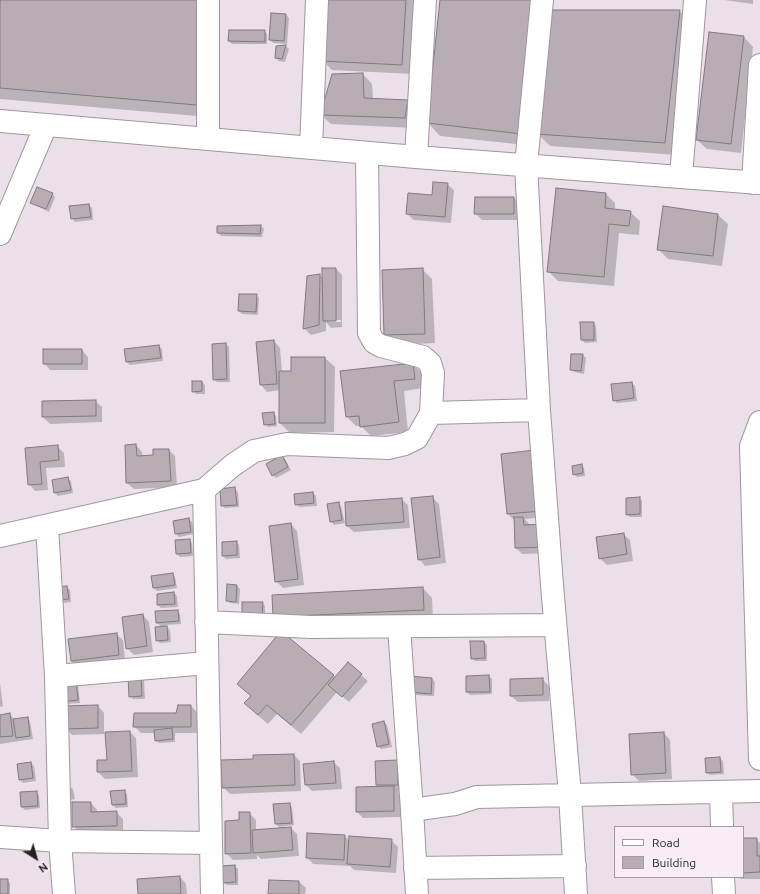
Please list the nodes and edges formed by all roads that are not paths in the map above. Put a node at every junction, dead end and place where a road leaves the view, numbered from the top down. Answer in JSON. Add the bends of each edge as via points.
{"nodes":[{"id":1,"x":208,"y":0,"type":"edge"},
{"id":2,"x":317,"y":0,"type":"edge"},
{"id":3,"x":425,"y":0,"type":"edge"},
{"id":4,"x":542,"y":0,"type":"edge"},
{"id":5,"x":695,"y":0,"type":"edge"},
{"id":6,"x":760,"y":65,"type":"edge"},
{"id":7,"x":0,"y":121,"type":"edge"},
{"id":8,"x":46,"y":125,"type":"junction"},
{"id":9,"x":208,"y":139,"type":"junction"},
{"id":10,"x":311,"y":148,"type":"junction"},
{"id":11,"x":367,"y":153,"type":"junction"},
{"id":12,"x":416,"y":157,"type":"junction"},
{"id":13,"x":526,"y":165,"type":"junction"},
{"id":14,"x":681,"y":177,"type":"junction"},
{"id":15,"x":756,"y":183,"type":"edge"},
{"id":16,"x":0,"y":234,"type":"edge"},
{"id":17,"x":539,"y":410,"type":"junction"},
{"id":18,"x":431,"y":413,"type":"junction"},
{"id":19,"x":760,"y":422,"type":"edge"},
{"id":20,"x":204,"y":490,"type":"junction"},
{"id":21,"x":47,"y":526,"type":"junction"},
{"id":22,"x":0,"y":536,"type":"edge"},
{"id":23,"x":206,"y":622,"type":"junction"},
{"id":24,"x":555,"y":625,"type":"junction"},
{"id":25,"x":399,"y":627,"type":"junction"},
{"id":26,"x":207,"y":663,"type":"junction"},
{"id":27,"x":56,"y":676,"type":"junction"},
{"id":28,"x":760,"y":759,"type":"edge"},
{"id":29,"x":760,"y":791,"type":"edge"},
{"id":30,"x":721,"y":792,"type":"junction"},
{"id":31,"x":570,"y":795,"type":"junction"},
{"id":32,"x":412,"y":810,"type":"junction"},
{"id":33,"x":722,"y":826,"type":"edge"},
{"id":34,"x":0,"y":837,"type":"edge"},
{"id":35,"x":60,"y":841,"type":"junction"},
{"id":36,"x":211,"y":843,"type":"junction"},
{"id":37,"x":575,"y":866,"type":"junction"},
{"id":38,"x":415,"y":868,"type":"junction"},
{"id":39,"x":723,"y":878,"type":"edge"},
{"id":40,"x":64,"y":894,"type":"edge"},
{"id":41,"x":212,"y":894,"type":"edge"},
{"id":42,"x":417,"y":894,"type":"edge"},
{"id":43,"x":576,"y":894,"type":"edge"},
{"id":44,"x":724,"y":894,"type":"edge"}],
"edges":[{"from":1,"to":9,"type":"street"},
{"from":2,"to":10,"type":"street"},
{"from":3,"to":12,"type":"street"},
{"from":4,"to":13,"type":"street"},
{"from":5,"to":14,"type":"street"},
{"from":6,"to":15,"type":"street"},
{"from":7,"to":8,"type":"street"},
{"from":8,"to":9,"type":"street"},
{"from":8,"to":16,"type":"street"},
{"from":9,"to":10,"type":"street"},
{"from":10,"to":11,"type":"street"},
{"from":11,"to":12,"type":"street"},
{"from":11,"to":18,"type":"street","via":[[369,332],[374,342],[381,346],[422,357],[430,364],[433,373]]},
{"from":12,"to":13,"type":"street"},
{"from":13,"to":14,"type":"street"},
{"from":13,"to":17,"type":"street"},
{"from":14,"to":15,"type":"street"},
{"from":17,"to":18,"type":"street"},
{"from":17,"to":24,"type":"street"},
{"from":18,"to":20,"type":"street","via":[[417,438],[405,444],[388,448],[287,444],[254,451]]},
{"from":19,"to":28,"type":"street","via":[[751,446]]},
{"from":20,"to":21,"type":"street"},
{"from":20,"to":23,"type":"street"},
{"from":21,"to":22,"type":"street"},
{"from":21,"to":27,"type":"street"},
{"from":23,"to":25,"type":"street","via":[[311,627]]},
{"from":23,"to":26,"type":"street"},
{"from":24,"to":25,"type":"street"},
{"from":24,"to":31,"type":"street"},
{"from":25,"to":32,"type":"street"},
{"from":26,"to":27,"type":"street"},
{"from":26,"to":36,"type":"street"},
{"from":27,"to":35,"type":"street"},
{"from":29,"to":30,"type":"street"},
{"from":30,"to":31,"type":"street"},
{"from":30,"to":33,"type":"street"},
{"from":31,"to":32,"type":"street","via":[[477,797],[455,804]]},
{"from":31,"to":37,"type":"street"},
{"from":32,"to":38,"type":"street"},
{"from":34,"to":35,"type":"street"},
{"from":35,"to":36,"type":"street"},
{"from":35,"to":40,"type":"street"},
{"from":36,"to":41,"type":"street"},
{"from":37,"to":38,"type":"street"},
{"from":37,"to":43,"type":"street"},
{"from":38,"to":42,"type":"street"},
{"from":39,"to":44,"type":"street"}]}
